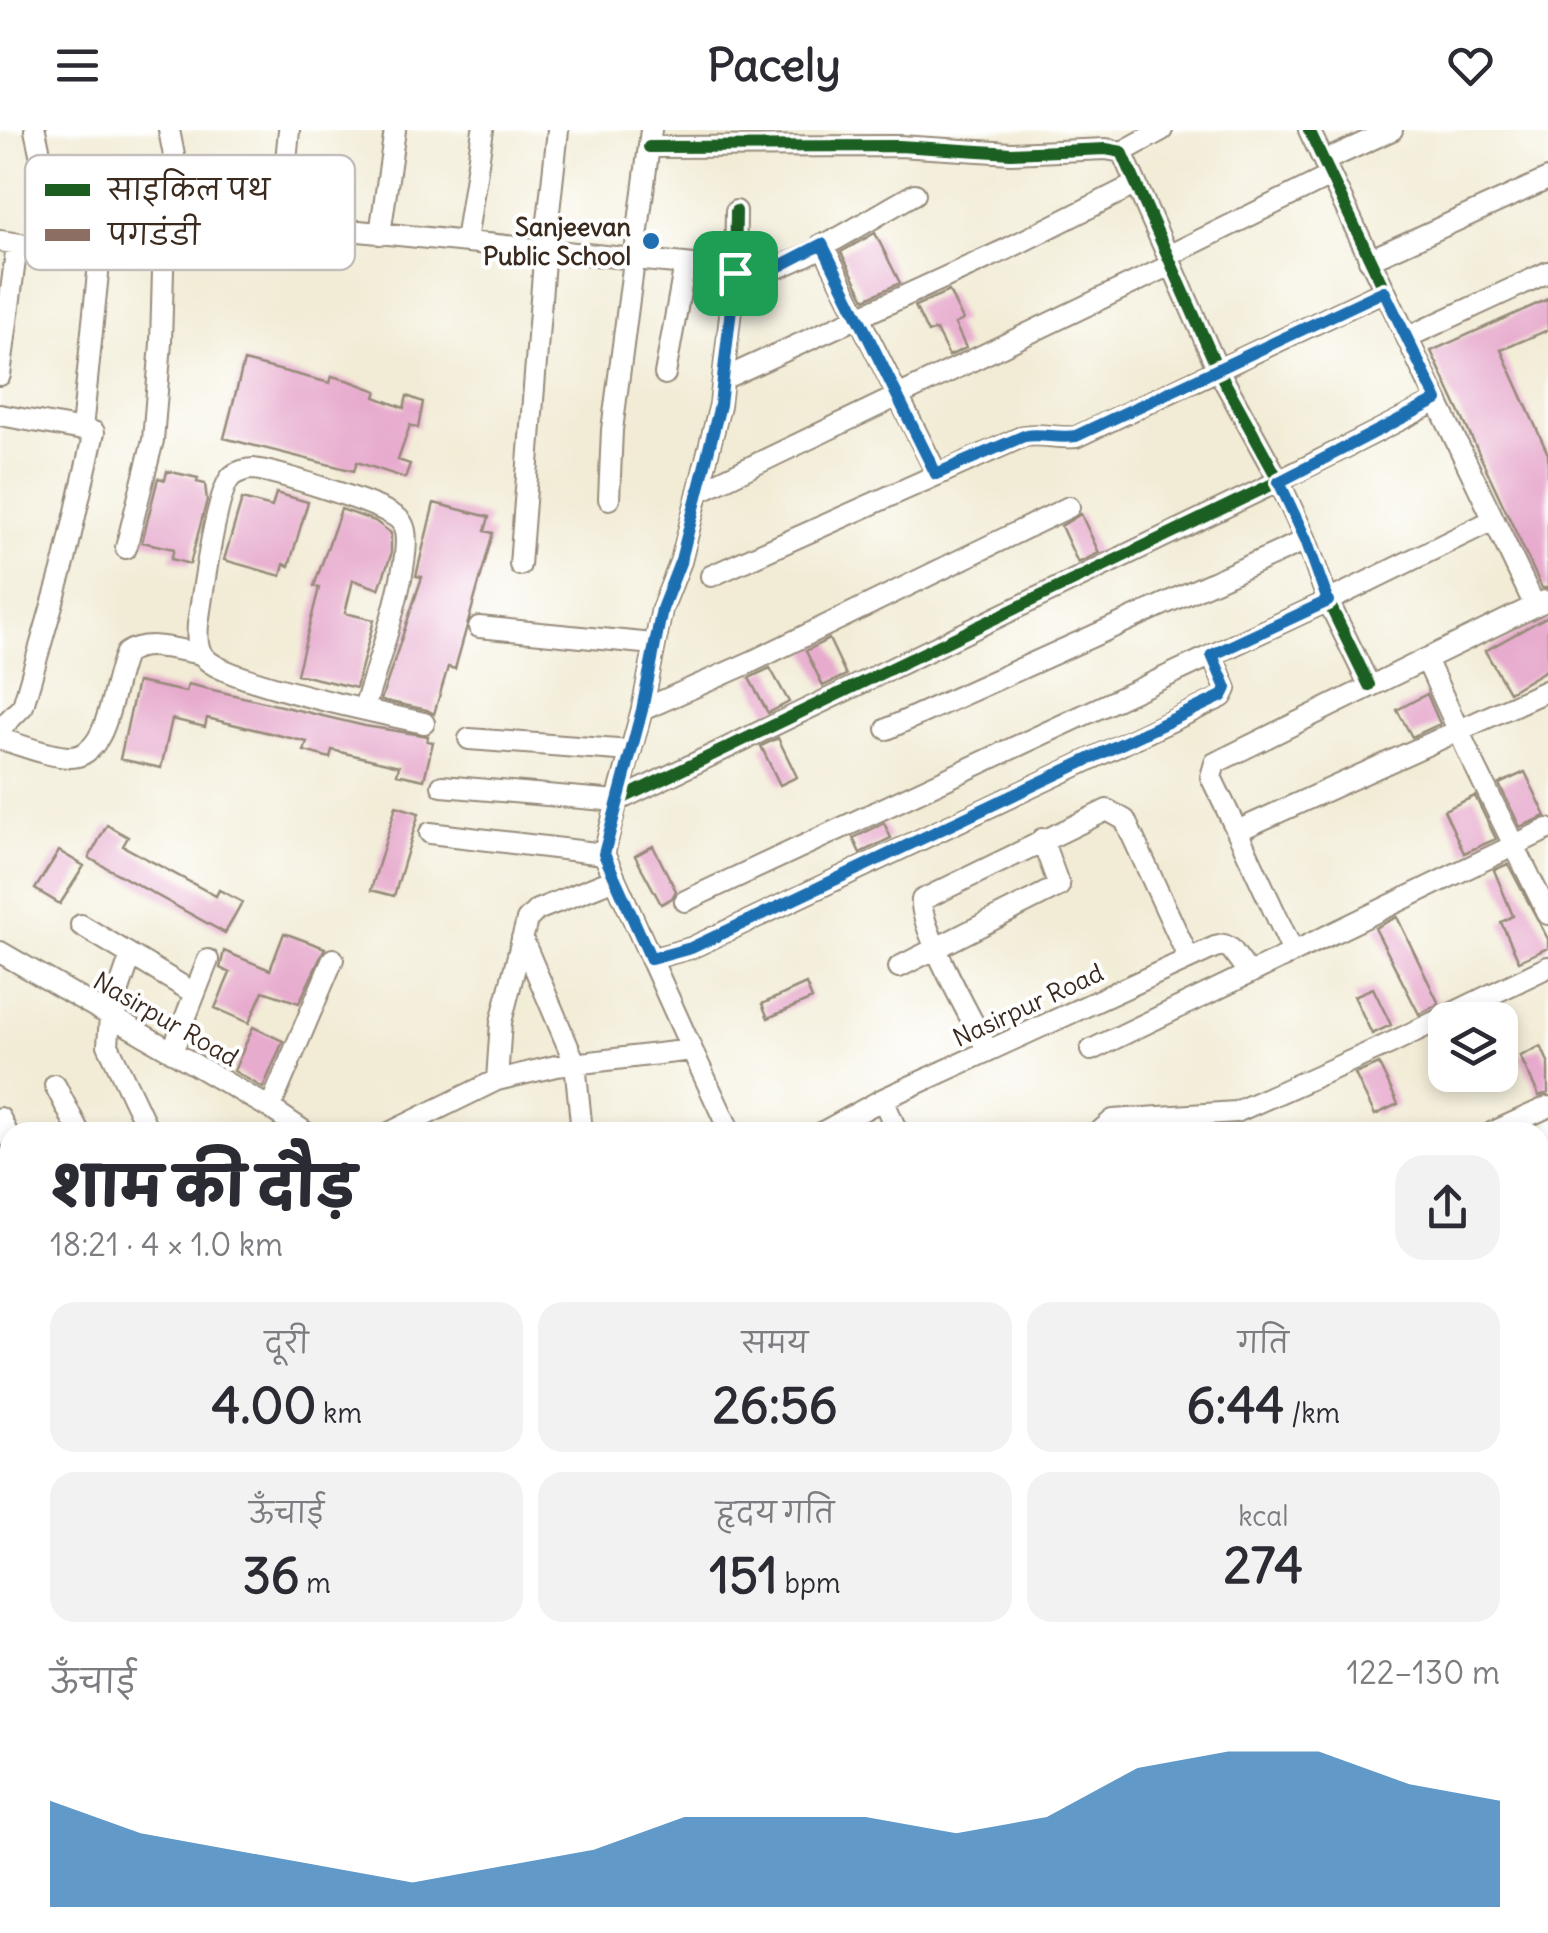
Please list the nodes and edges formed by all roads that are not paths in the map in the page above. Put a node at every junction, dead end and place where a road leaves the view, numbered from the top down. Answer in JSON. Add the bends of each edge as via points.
{"nodes":[{"id":1,"x":35,"y":130,"type":"edge"},
{"id":2,"x":168,"y":130,"type":"edge"},
{"id":3,"x":289,"y":130,"type":"edge"},
{"id":4,"x":396,"y":130,"type":"edge"},
{"id":5,"x":483,"y":130,"type":"edge"},
{"id":6,"x":558,"y":130,"type":"edge"},
{"id":7,"x":1162,"y":130,"type":"edge"},
{"id":8,"x":1308,"y":130,"type":"edge"},
{"id":9,"x":1392,"y":130,"type":"edge"},
{"id":10,"x":650,"y":138,"type":"edge"},
{"id":11,"x":1112,"y":144,"type":"edge"},
{"id":12,"x":41,"y":155,"type":"edge"},
{"id":13,"x":173,"y":155,"type":"edge"},
{"id":14,"x":287,"y":155,"type":"edge"},
{"id":15,"x":1327,"y":168,"type":"junction"},
{"id":16,"x":1548,"y":179,"type":"edge"},
{"id":17,"x":1136,"y":184,"type":"junction"},
{"id":18,"x":915,"y":194,"type":"dead end"},
{"id":19,"x":736,"y":210,"type":"dead end"},
{"id":20,"x":355,"y":231,"type":"edge"},
{"id":21,"x":380,"y":234,"type":"junction"},
{"id":22,"x":466,"y":242,"type":"junction"},
{"id":23,"x":8,"y":243,"type":"edge"},
{"id":24,"x":822,"y":244,"type":"junction"},
{"id":25,"x":545,"y":248,"type":"junction"},
{"id":26,"x":632,"y":260,"type":"junction"},
{"id":27,"x":1368,"y":260,"type":"junction"},
{"id":28,"x":1170,"y":261,"type":"junction"},
{"id":29,"x":685,"y":264,"type":"junction"},
{"id":30,"x":99,"y":270,"type":"edge"},
{"id":31,"x":163,"y":270,"type":"edge"},
{"id":32,"x":1548,"y":272,"type":"edge"},
{"id":33,"x":735,"y":273,"type":"junction"},
{"id":34,"x":1384,"y":291,"type":"junction"},
{"id":35,"x":859,"y":317,"type":"junction"},
{"id":36,"x":1408,"y":337,"type":"junction"},
{"id":37,"x":1218,"y":370,"type":"junction"},
{"id":38,"x":0,"y":374,"type":"edge"},
{"id":39,"x":665,"y":374,"type":"dead end"},
{"id":40,"x":723,"y":379,"type":"junction"},
{"id":41,"x":897,"y":397,"type":"junction"},
{"id":42,"x":1437,"y":400,"type":"junction"},
{"id":43,"x":0,"y":415,"type":"edge"},
{"id":44,"x":82,"y":429,"type":"junction"},
{"id":45,"x":936,"y":474,"type":"junction"},
{"id":46,"x":1279,"y":482,"type":"junction"},
{"id":47,"x":698,"y":492,"type":"junction"},
{"id":48,"x":608,"y":499,"type":"dead end"},
{"id":49,"x":1069,"y":507,"type":"dead end"},
{"id":50,"x":1493,"y":520,"type":"junction"},
{"id":51,"x":1306,"y":540,"type":"junction"},
{"id":52,"x":126,"y":548,"type":"dead end"},
{"id":53,"x":520,"y":565,"type":"dead end"},
{"id":54,"x":711,"y":576,"type":"dead end"},
{"id":55,"x":1328,"y":601,"type":"junction"},
{"id":56,"x":1542,"y":603,"type":"edge"},
{"id":57,"x":479,"y":627,"type":"dead end"},
{"id":58,"x":653,"y":644,"type":"junction"},
{"id":59,"x":202,"y":654,"type":"junction"},
{"id":60,"x":1212,"y":655,"type":"junction"},
{"id":61,"x":1426,"y":660,"type":"junction"},
{"id":62,"x":1369,"y":685,"type":"junction"},
{"id":63,"x":1548,"y":690,"type":"edge"},
{"id":64,"x":364,"y":710,"type":"junction"},
{"id":65,"x":642,"y":710,"type":"junction"},
{"id":66,"x":424,"y":723,"type":"dead end"},
{"id":67,"x":0,"y":729,"type":"edge"},
{"id":68,"x":887,"y":730,"type":"dead end"},
{"id":69,"x":1460,"y":732,"type":"junction"},
{"id":70,"x":0,"y":739,"type":"edge"},
{"id":71,"x":469,"y":739,"type":"dead end"},
{"id":72,"x":631,"y":750,"type":"junction"},
{"id":73,"x":442,"y":786,"type":"dead end"},
{"id":74,"x":617,"y":800,"type":"junction"},
{"id":75,"x":1548,"y":828,"type":"edge"},
{"id":76,"x":1237,"y":830,"type":"junction"},
{"id":77,"x":430,"y":833,"type":"dead end"},
{"id":78,"x":1042,"y":839,"type":"junction"},
{"id":79,"x":1514,"y":846,"type":"junction"},
{"id":80,"x":604,"y":854,"type":"junction"},
{"id":81,"x":615,"y":879,"type":"junction"},
{"id":82,"x":685,"y":902,"type":"dead end"},
{"id":83,"x":1548,"y":914,"type":"edge"},
{"id":84,"x":81,"y":925,"type":"dead end"},
{"id":85,"x":522,"y":938,"type":"junction"},
{"id":86,"x":937,"y":948,"type":"junction"},
{"id":87,"x":0,"y":952,"type":"edge"},
{"id":88,"x":1293,"y":952,"type":"junction"},
{"id":89,"x":131,"y":955,"type":"junction"},
{"id":90,"x":333,"y":959,"type":"dead end"},
{"id":91,"x":651,"y":959,"type":"junction"},
{"id":92,"x":1189,"y":959,"type":"junction"},
{"id":93,"x":208,"y":960,"type":"dead end"},
{"id":94,"x":899,"y":967,"type":"dead end"},
{"id":95,"x":1548,"y":967,"type":"edge"},
{"id":96,"x":1248,"y":972,"type":"junction"},
{"id":97,"x":194,"y":993,"type":"junction"},
{"id":98,"x":110,"y":1016,"type":"junction"},
{"id":99,"x":692,"y":1050,"type":"junction"},
{"id":100,"x":1091,"y":1050,"type":"dead end"},
{"id":101,"x":988,"y":1051,"type":"junction"},
{"id":102,"x":172,"y":1052,"type":"junction"},
{"id":103,"x":575,"y":1064,"type":"junction"},
{"id":104,"x":496,"y":1080,"type":"junction"},
{"id":105,"x":55,"y":1085,"type":"dead end"},
{"id":106,"x":883,"y":1099,"type":"junction"},
{"id":107,"x":1548,"y":1107,"type":"edge"},
{"id":108,"x":270,"y":1108,"type":"junction"},
{"id":109,"x":73,"y":1122,"type":"edge"},
{"id":110,"x":145,"y":1122,"type":"edge"},
{"id":111,"x":291,"y":1122,"type":"edge"},
{"id":112,"x":411,"y":1122,"type":"edge"},
{"id":113,"x":581,"y":1122,"type":"edge"},
{"id":114,"x":725,"y":1122,"type":"edge"},
{"id":115,"x":841,"y":1122,"type":"edge"},
{"id":116,"x":893,"y":1122,"type":"edge"},
{"id":117,"x":1111,"y":1122,"type":"edge"},
{"id":118,"x":1515,"y":1122,"type":"edge"}],
"edges":[{"from":1,"to":12,"type":"street"},
{"from":2,"to":13,"type":"street"},
{"from":3,"to":14,"type":"street"},
{"from":4,"to":21,"type":"street"},
{"from":5,"to":22,"type":"street"},
{"from":6,"to":25,"type":"street"},
{"from":7,"to":11,"type":"street"},
{"from":8,"to":15,"type":"street"},
{"from":9,"to":15,"type":"street"},
{"from":10,"to":11,"type":"street","via":[[1011,153]]},
{"from":10,"to":26,"type":"street"},
{"from":11,"to":17,"type":"street"},
{"from":15,"to":27,"type":"street"},
{"from":15,"to":28,"type":"street"},
{"from":16,"to":27,"type":"street"},
{"from":17,"to":28,"type":"street"},
{"from":17,"to":35,"type":"street"},
{"from":18,"to":24,"type":"street"},
{"from":19,"to":33,"type":"street"},
{"from":20,"to":21,"type":"street"},
{"from":21,"to":22,"type":"street"},
{"from":22,"to":25,"type":"street"},
{"from":23,"to":38,"type":"street"},
{"from":24,"to":33,"type":"street","via":[[770,271]]},
{"from":24,"to":35,"type":"street"},
{"from":25,"to":26,"type":"street"},
{"from":25,"to":53,"type":"street"},
{"from":26,"to":29,"type":"street"},
{"from":26,"to":48,"type":"street"},
{"from":27,"to":34,"type":"street"},
{"from":28,"to":37,"type":"street"},
{"from":28,"to":41,"type":"street"},
{"from":29,"to":33,"type":"street"},
{"from":29,"to":39,"type":"street"},
{"from":30,"to":44,"type":"street"},
{"from":31,"to":52,"type":"street","via":[[153,440]]},
{"from":32,"to":36,"type":"street"},
{"from":33,"to":40,"type":"street"},
{"from":34,"to":36,"type":"street"},
{"from":34,"to":37,"type":"street"},
{"from":35,"to":40,"type":"street"},
{"from":35,"to":41,"type":"street"},
{"from":36,"to":42,"type":"street"},
{"from":37,"to":45,"type":"street","via":[[1076,436],[1024,436]]},
{"from":37,"to":46,"type":"street"},
{"from":40,"to":47,"type":"street"},
{"from":41,"to":45,"type":"street"},
{"from":41,"to":47,"type":"street"},
{"from":42,"to":46,"type":"street"},
{"from":42,"to":50,"type":"street"},
{"from":43,"to":44,"type":"street"},
{"from":44,"to":67,"type":"street","via":[[94,432],[47,629],[23,706]]},
{"from":45,"to":54,"type":"street"},
{"from":46,"to":51,"type":"street"},
{"from":46,"to":74,"type":"street"},
{"from":47,"to":58,"type":"street"},
{"from":49,"to":65,"type":"street"},
{"from":50,"to":55,"type":"street"},
{"from":50,"to":56,"type":"street"},
{"from":51,"to":55,"type":"street"},
{"from":51,"to":68,"type":"street"},
{"from":55,"to":60,"type":"street"},
{"from":55,"to":62,"type":"street"},
{"from":56,"to":61,"type":"street"},
{"from":57,"to":58,"type":"street"},
{"from":58,"to":65,"type":"street"},
{"from":59,"to":64,"type":"street","via":[[224,671]]},
{"from":59,"to":64,"type":"street","via":[[196,640],[201,606],[224,485],[234,474],[250,468],[386,511],[403,524],[406,536],[398,592]]},
{"from":59,"to":70,"type":"street","via":[[156,646],[126,653],[101,735],[82,755]]},
{"from":60,"to":82,"type":"street"},
{"from":60,"to":91,"type":"street","via":[[1226,688],[1222,696],[691,948]]},
{"from":61,"to":62,"type":"street"},
{"from":61,"to":69,"type":"street"},
{"from":62,"to":76,"type":"street","via":[[1215,763],[1211,777]]},
{"from":63,"to":69,"type":"street"},
{"from":64,"to":66,"type":"street"},
{"from":65,"to":72,"type":"street"},
{"from":69,"to":76,"type":"street"},
{"from":69,"to":79,"type":"street"},
{"from":71,"to":72,"type":"street"},
{"from":72,"to":74,"type":"street"},
{"from":73,"to":74,"type":"street"},
{"from":74,"to":80,"type":"street"},
{"from":75,"to":79,"type":"street"},
{"from":76,"to":88,"type":"street"},
{"from":77,"to":80,"type":"street"},
{"from":78,"to":86,"type":"street","via":[[922,900]]},
{"from":78,"to":86,"type":"street","via":[[1060,886]]},
{"from":78,"to":92,"type":"street","via":[[1108,810],[1118,813]]},
{"from":79,"to":83,"type":"street"},
{"from":79,"to":88,"type":"street"},
{"from":80,"to":81,"type":"street"},
{"from":81,"to":85,"type":"street","via":[[537,910]]},
{"from":81,"to":91,"type":"street"},
{"from":84,"to":89,"type":"street"},
{"from":85,"to":103,"type":"street"},
{"from":85,"to":104,"type":"street","via":[[500,1022]]},
{"from":86,"to":94,"type":"street"},
{"from":86,"to":101,"type":"street"},
{"from":87,"to":98,"type":"street","name":"Nasirpur Road"},
{"from":88,"to":96,"type":"street"},
{"from":89,"to":97,"type":"street"},
{"from":89,"to":98,"type":"street"},
{"from":90,"to":108,"type":"street"},
{"from":91,"to":99,"type":"street"},
{"from":92,"to":96,"type":"street","name":"Nasirpur Road","via":[[1224,945]]},
{"from":92,"to":101,"type":"street","name":"Nasirpur Road"},
{"from":93,"to":97,"type":"street"},
{"from":95,"to":117,"type":"street","via":[[1236,1112]]},
{"from":96,"to":100,"type":"street"},
{"from":97,"to":102,"type":"street"},
{"from":98,"to":102,"type":"street","name":"Nasirpur Road"},
{"from":98,"to":110,"type":"street","via":[[108,1045]]},
{"from":99,"to":103,"type":"street"},
{"from":99,"to":114,"type":"street"},
{"from":101,"to":106,"type":"street","name":"Nasirpur Road"},
{"from":102,"to":108,"type":"street","name":"Nasirpur Road"},
{"from":103,"to":104,"type":"street"},
{"from":103,"to":113,"type":"street"},
{"from":104,"to":112,"type":"street"},
{"from":105,"to":109,"type":"street"},
{"from":106,"to":115,"type":"street","name":"Nasirpur Road"},
{"from":106,"to":116,"type":"street"},
{"from":107,"to":118,"type":"street"},
{"from":108,"to":111,"type":"street","name":"Nasirpur Road"}]}
